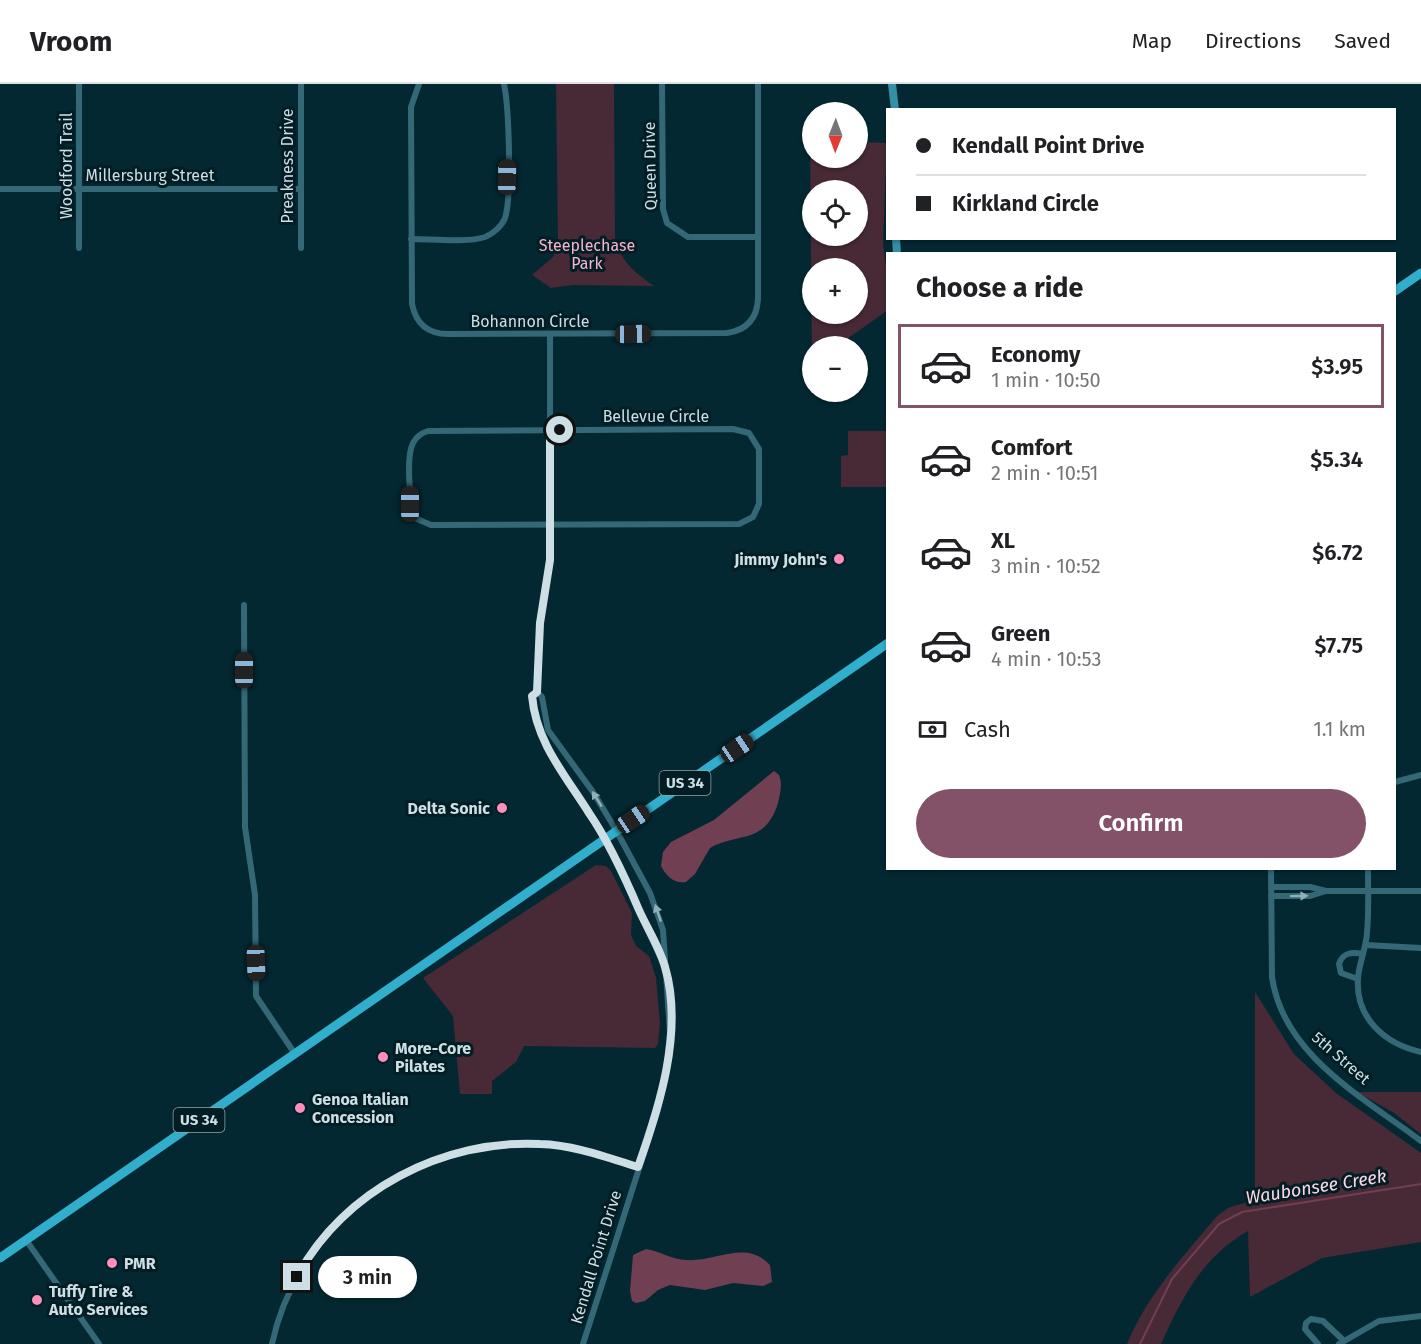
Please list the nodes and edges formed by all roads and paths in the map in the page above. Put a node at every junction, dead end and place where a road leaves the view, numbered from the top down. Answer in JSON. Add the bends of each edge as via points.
{"nodes":[{"id":1,"x":79,"y":84,"type":"edge"},
{"id":2,"x":301,"y":84,"type":"edge"},
{"id":3,"x":419,"y":84,"type":"edge"},
{"id":4,"x":504,"y":84,"type":"edge"},
{"id":5,"x":662,"y":84,"type":"edge"},
{"id":6,"x":758,"y":84,"type":"edge"},
{"id":7,"x":892,"y":84,"type":"edge"},
{"id":8,"x":895,"y":108,"type":"edge"},
{"id":9,"x":0,"y":189,"type":"edge"},
{"id":10,"x":79,"y":189,"type":"junction"},
{"id":11,"x":301,"y":189,"type":"junction"},
{"id":12,"x":758,"y":237,"type":"junction"},
{"id":13,"x":411,"y":239,"type":"junction"},
{"id":14,"x":79,"y":248,"type":"dead end"},
{"id":15,"x":301,"y":248,"type":"dead end"},
{"id":16,"x":1421,"y":273,"type":"edge"},
{"id":17,"x":1396,"y":290,"type":"edge"},
{"id":18,"x":550,"y":334,"type":"junction"},
{"id":19,"x":550,"y":430,"type":"junction"},
{"id":20,"x":550,"y":524,"type":"junction"},
{"id":21,"x":244,"y":605,"type":"dead end"},
{"id":22,"x":886,"y":644,"type":"edge"},
{"id":23,"x":537,"y":692,"type":"junction"},
{"id":24,"x":1421,"y":775,"type":"edge"},
{"id":25,"x":1396,"y":782,"type":"edge"},
{"id":26,"x":616,"y":830,"type":"junction"},
{"id":27,"x":604,"y":839,"type":"junction"},
{"id":28,"x":1271,"y":870,"type":"edge"},
{"id":29,"x":1368,"y":870,"type":"edge"},
{"id":30,"x":1271,"y":886,"type":"junction"},
{"id":31,"x":1326,"y":891,"type":"junction"},
{"id":32,"x":1368,"y":891,"type":"junction"},
{"id":33,"x":1421,"y":891,"type":"edge"},
{"id":34,"x":1271,"y":896,"type":"junction"},
{"id":35,"x":1366,"y":945,"type":"junction"},
{"id":36,"x":1421,"y":948,"type":"edge"},
{"id":37,"x":1363,"y":954,"type":"junction"},
{"id":38,"x":665,"y":967,"type":"junction"},
{"id":39,"x":1358,"y":979,"type":"junction"},
{"id":40,"x":1421,"y":1052,"type":"edge"},
{"id":41,"x":295,"y":1054,"type":"junction"},
{"id":42,"x":1421,"y":1141,"type":"edge"},
{"id":43,"x":638,"y":1167,"type":"junction"},
{"id":44,"x":26,"y":1240,"type":"junction"},
{"id":45,"x":0,"y":1258,"type":"edge"},
{"id":46,"x":1421,"y":1316,"type":"edge"},
{"id":47,"x":1341,"y":1342,"type":"edge"},
{"id":48,"x":99,"y":1344,"type":"edge"},
{"id":49,"x":272,"y":1344,"type":"edge"},
{"id":50,"x":583,"y":1344,"type":"edge"},
{"id":51,"x":1318,"y":1344,"type":"edge"}],
"edges":[{"from":1,"to":10,"type":"street","name":"Woodford Trail"},
{"from":2,"to":11,"type":"street","name":"Preakness Drive"},
{"from":3,"to":13,"type":"street","name":"Bohannon Circle","via":[[411,107]]},
{"from":4,"to":13,"type":"street","via":[[508,111],[507,204],[502,223],[491,234],[478,238]]},
{"from":5,"to":12,"type":"street","name":"Queen Drive","via":[[663,205],[667,223],[688,237]]},
{"from":6,"to":12,"type":"street","name":"Bohannon Circle"},
{"from":7,"to":8,"type":"street"},
{"from":9,"to":10,"type":"street","name":"Millersburg Street"},
{"from":10,"to":11,"type":"street","name":"Millersburg Street"},
{"from":10,"to":14,"type":"street","name":"Woodford Trail"},
{"from":11,"to":15,"type":"street","name":"Preakness Drive"},
{"from":12,"to":18,"type":"street","name":"Bohannon Circle","via":[[758,309],[742,329],[727,333]]},
{"from":13,"to":18,"type":"street","name":"Bohannon Circle","via":[[412,304],[417,319],[427,329],[448,334]]},
{"from":16,"to":17,"type":"main road"},
{"from":18,"to":19,"type":"street","name":"Kendall Point Drive"},
{"from":19,"to":20,"type":"street","name":"Kendall Point Drive"},
{"from":19,"to":20,"type":"street","name":"Bellevue Circle","via":[[423,433],[411,450],[410,504],[417,519],[431,525]]},
{"from":19,"to":20,"type":"street","name":"Bellevue Circle","via":[[739,429],[755,439],[759,456],[759,504],[753,517],[745,522]]},
{"from":20,"to":23,"type":"street","name":"Kendall Point Drive"},
{"from":21,"to":41,"type":"street","via":[[245,827],[255,895],[256,996]]},
{"from":22,"to":26,"type":"main road","number":"US 34"},
{"from":26,"to":23,"type":"street","name":"Kendall Point Drive","one_way":true,"via":[[548,730],[542,697]]},
{"from":23,"to":27,"type":"street","name":"Kendall Point Drive","via":[[532,696],[539,733]]},
{"from":24,"to":25,"type":"street"},
{"from":26,"to":27,"type":"main road","number":"US 34"},
{"from":38,"to":26,"type":"street","name":"Kendall Point Drive","one_way":true,"via":[[663,930],[657,912]]},
{"from":27,"to":38,"type":"street","name":"Kendall Point Drive"},
{"from":27,"to":41,"type":"main road","number":"US 34"},
{"from":28,"to":30,"type":"street","name":"5th Street"},
{"from":29,"to":32,"type":"street"},
{"from":30,"to":31,"type":"street"},
{"from":30,"to":34,"type":"street","name":"5th Street"},
{"from":31,"to":32,"type":"street"},
{"from":34,"to":31,"type":"street","one_way":true,"via":[[1310,896]]},
{"from":32,"to":33,"type":"street"},
{"from":32,"to":35,"type":"street"},
{"from":34,"to":42,"type":"street","name":"5th Street","via":[[1272,977],[1286,1021],[1321,1064]]},
{"from":35,"to":36,"type":"street"},
{"from":35,"to":37,"type":"street"},
{"from":37,"to":39,"type":"street"},
{"from":37,"to":39,"type":"street","via":[[1348,953],[1339,964],[1341,973]]},
{"from":38,"to":43,"type":"street","name":"Kendall Point Drive","via":[[670,1009],[669,1052],[658,1109]]},
{"from":39,"to":40,"type":"street","via":[[1361,1004],[1377,1029],[1400,1046]]},
{"from":41,"to":44,"type":"main road","number":"US 34"},
{"from":43,"to":49,"type":"street","via":[[583,1150],[513,1144],[448,1154],[412,1170],[374,1192],[323,1237],[289,1292]]},
{"from":43,"to":50,"type":"street","name":"Kendall Point Drive"},
{"from":44,"to":45,"type":"main road","number":"US 34"},
{"from":44,"to":48,"type":"street"},
{"from":46,"to":47,"type":"street","via":[[1378,1321]]},
{"from":47,"to":51,"type":"street","via":[[1323,1321],[1311,1318],[1305,1329]]}]}
